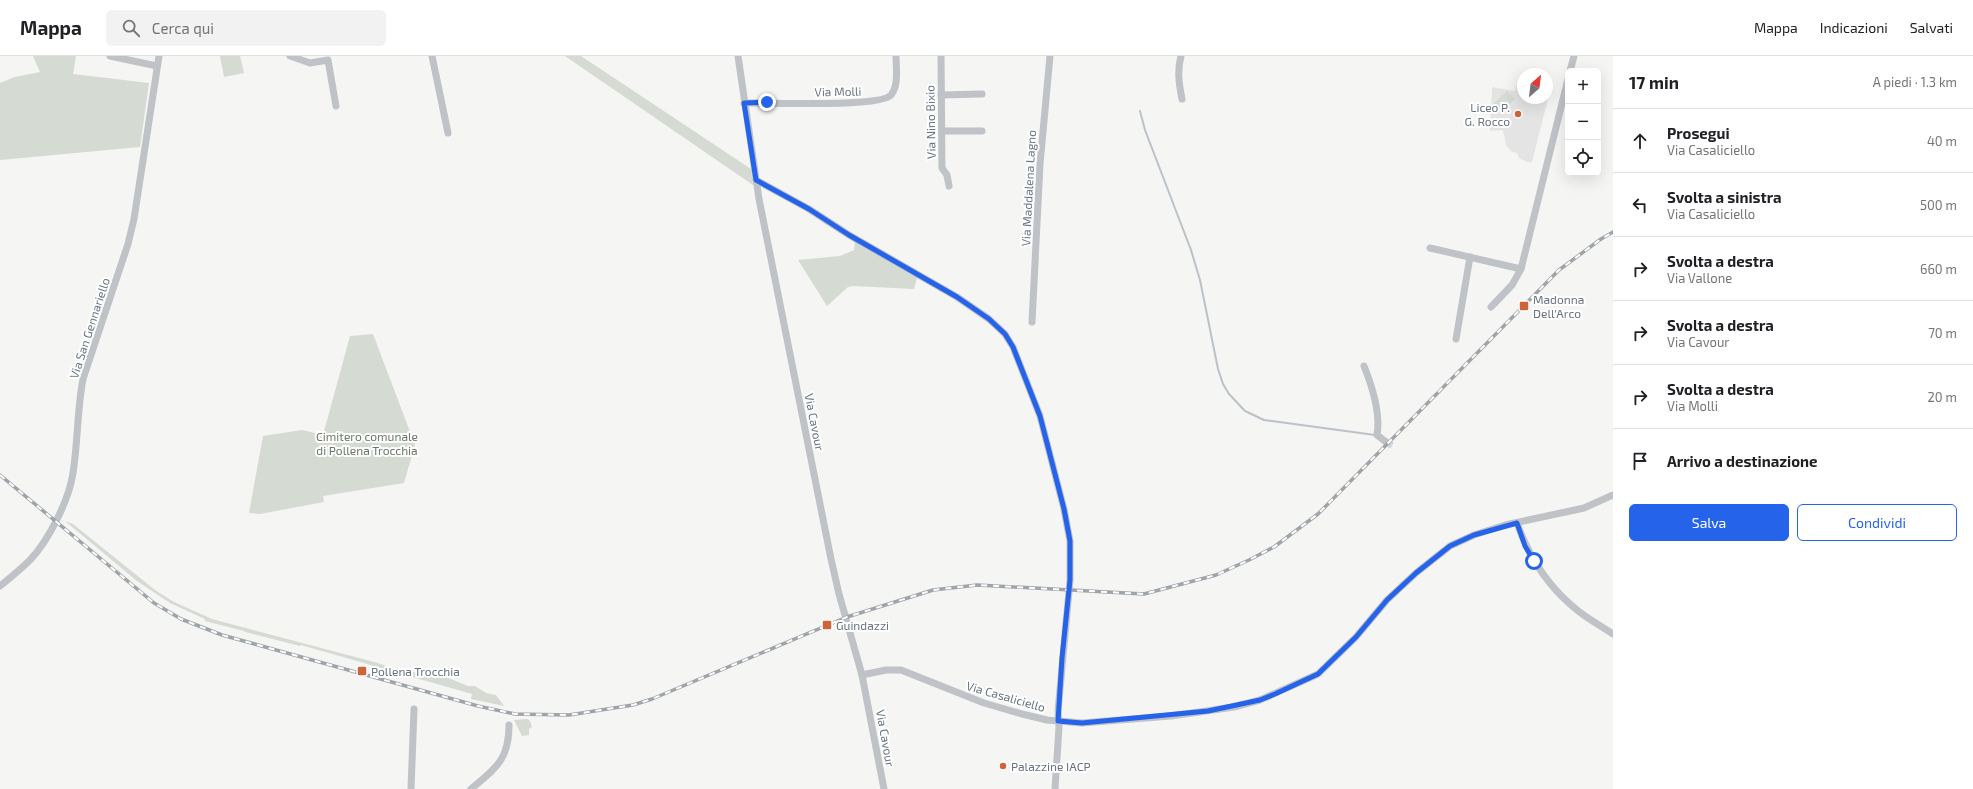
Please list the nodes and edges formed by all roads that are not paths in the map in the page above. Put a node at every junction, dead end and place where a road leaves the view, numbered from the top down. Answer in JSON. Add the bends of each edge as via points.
{"nodes":[{"id":1,"x":110,"y":56,"type":"edge"},
{"id":2,"x":159,"y":56,"type":"edge"},
{"id":3,"x":290,"y":56,"type":"edge"},
{"id":4,"x":432,"y":56,"type":"edge"},
{"id":5,"x":738,"y":56,"type":"edge"},
{"id":6,"x":896,"y":56,"type":"edge"},
{"id":7,"x":940,"y":56,"type":"edge"},
{"id":8,"x":1050,"y":56,"type":"edge"},
{"id":9,"x":1181,"y":56,"type":"edge"},
{"id":10,"x":1574,"y":56,"type":"edge"},
{"id":11,"x":157,"y":66,"type":"junction"},
{"id":12,"x":1571,"y":68,"type":"edge"},
{"id":13,"x":1565,"y":91,"type":"edge"},
{"id":14,"x":941,"y":94,"type":"junction"},
{"id":15,"x":982,"y":94,"type":"dead end"},
{"id":16,"x":1182,"y":99,"type":"dead end"},
{"id":17,"x":744,"y":103,"type":"junction"},
{"id":18,"x":336,"y":106,"type":"dead end"},
{"id":19,"x":942,"y":131,"type":"junction"},
{"id":20,"x":982,"y":131,"type":"dead end"},
{"id":21,"x":448,"y":133,"type":"dead end"},
{"id":22,"x":756,"y":180,"type":"junction"},
{"id":23,"x":949,"y":186,"type":"dead end"},
{"id":24,"x":1430,"y":248,"type":"dead end"},
{"id":25,"x":1470,"y":257,"type":"junction"},
{"id":26,"x":1521,"y":269,"type":"junction"},
{"id":27,"x":1491,"y":307,"type":"dead end"},
{"id":28,"x":1032,"y":322,"type":"dead end"},
{"id":29,"x":1456,"y":339,"type":"dead end"},
{"id":30,"x":1364,"y":366,"type":"dead end"},
{"id":31,"x":1386,"y":442,"type":"tunnel mouth"},
{"id":32,"x":1613,"y":495,"type":"edge"},
{"id":33,"x":1517,"y":523,"type":"junction"},
{"id":34,"x":0,"y":586,"type":"edge"},
{"id":35,"x":1613,"y":634,"type":"edge"},
{"id":36,"x":862,"y":676,"type":"junction"},
{"id":37,"x":414,"y":709,"type":"dead end"},
{"id":38,"x":1058,"y":721,"type":"junction"},
{"id":39,"x":509,"y":725,"type":"dead end"},
{"id":40,"x":411,"y":789,"type":"edge"},
{"id":41,"x":470,"y":789,"type":"edge"},
{"id":42,"x":884,"y":789,"type":"edge"},
{"id":43,"x":1055,"y":789,"type":"edge"}],
"edges":[{"from":1,"to":11,"type":"street"},
{"from":2,"to":11,"type":"street","name":"Via San Gennariello"},
{"from":3,"to":18,"type":"street","via":[[310,63],[328,60]]},
{"from":4,"to":21,"type":"street"},
{"from":5,"to":17,"type":"street","name":"Via Cavour"},
{"from":6,"to":17,"type":"street","name":"Via Molli","via":[[895,86],[887,99],[837,103]]},
{"from":7,"to":14,"type":"street","name":"Via Nino Bixio"},
{"from":8,"to":28,"type":"street","name":"Via Maddalena Lagno","via":[[1040,164]]},
{"from":9,"to":16,"type":"street","via":[[1178,86]]},
{"from":10,"to":12,"type":"street"},
{"from":11,"to":34,"type":"street","name":"Via San Gennariello","via":[[134,219],[83,379],[70,487],[56,521],[31,559]]},
{"from":13,"to":26,"type":"street"},
{"from":14,"to":15,"type":"street"},
{"from":14,"to":19,"type":"street","name":"Via Nino Bixio"},
{"from":17,"to":22,"type":"street","name":"Via Cavour"},
{"from":19,"to":20,"type":"street"},
{"from":19,"to":23,"type":"street","name":"Via Nino Bixio","via":[[942,168]]},
{"from":22,"to":36,"type":"street","name":"Via Cavour","via":[[834,570]]},
{"from":22,"to":38,"type":"street","via":[[957,297],[989,319],[1005,334],[1013,347],[1040,416],[1070,541],[1070,580]]},
{"from":24,"to":25,"type":"street"},
{"from":25,"to":26,"type":"street"},
{"from":25,"to":29,"type":"street"},
{"from":26,"to":27,"type":"street","via":[[1512,285]]},
{"from":30,"to":31,"type":"street","via":[[1373,392],[1377,435]]},
{"from":32,"to":33,"type":"street","name":"Via Casaliciello","via":[[1584,508]]},
{"from":33,"to":35,"type":"street","via":[[1525,546],[1543,575],[1576,610]]},
{"from":33,"to":38,"type":"street","name":"Via Casaliciello","via":[[1474,535],[1450,546],[1387,600],[1356,637],[1318,674],[1275,694],[1260,700],[1208,711],[1082,723]]},
{"from":36,"to":38,"type":"street","name":"Via Casaliciello","via":[[886,670],[901,670],[984,703]]},
{"from":36,"to":42,"type":"street","name":"Via Cavour"},
{"from":37,"to":40,"type":"street"},
{"from":38,"to":43,"type":"street"},
{"from":39,"to":41,"type":"street","via":[[509,741],[500,763]]}]}
